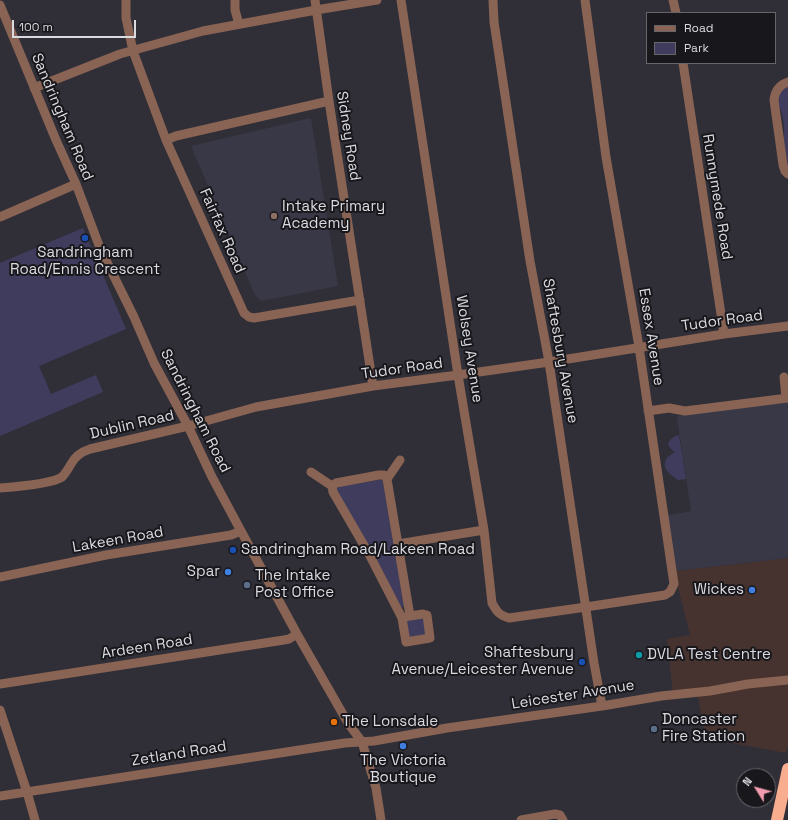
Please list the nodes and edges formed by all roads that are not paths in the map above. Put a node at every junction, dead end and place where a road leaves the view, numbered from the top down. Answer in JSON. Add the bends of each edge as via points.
{"nodes":[{"id":1,"x":126,"y":0,"type":"edge"},
{"id":2,"x":235,"y":0,"type":"edge"},
{"id":3,"x":376,"y":0,"type":"edge"},
{"id":4,"x":401,"y":0,"type":"edge"},
{"id":5,"x":493,"y":0,"type":"edge"},
{"id":6,"x":586,"y":0,"type":"edge"},
{"id":7,"x":674,"y":0,"type":"edge"},
{"id":8,"x":0,"y":5,"type":"edge"},
{"id":9,"x":315,"y":5,"type":"edge"},
{"id":10,"x":676,"y":12,"type":"edge"},
{"id":11,"x":239,"y":24,"type":"junction"},
{"id":12,"x":133,"y":51,"type":"junction"},
{"id":13,"x":683,"y":64,"type":"edge"},
{"id":14,"x":788,"y":82,"type":"edge"},
{"id":15,"x":34,"y":88,"type":"junction"},
{"id":16,"x":328,"y":101,"type":"junction"},
{"id":17,"x":166,"y":140,"type":"junction"},
{"id":18,"x":788,"y":174,"type":"edge"},
{"id":19,"x":76,"y":184,"type":"junction"},
{"id":20,"x":0,"y":217,"type":"edge"},
{"id":21,"x":360,"y":300,"type":"junction"},
{"id":22,"x":788,"y":326,"type":"edge"},
{"id":23,"x":724,"y":334,"type":"junction"},
{"id":24,"x":639,"y":347,"type":"junction"},
{"id":25,"x":549,"y":362,"type":"junction"},
{"id":26,"x":458,"y":375,"type":"junction"},
{"id":27,"x":784,"y":377,"type":"dead end"},
{"id":28,"x":373,"y":386,"type":"junction"},
{"id":29,"x":787,"y":398,"type":"edge"},
{"id":30,"x":648,"y":411,"type":"junction"},
{"id":31,"x":188,"y":426,"type":"junction"},
{"id":32,"x":400,"y":460,"type":"dead end"},
{"id":33,"x":311,"y":472,"type":"dead end"},
{"id":34,"x":387,"y":479,"type":"junction"},
{"id":35,"x":332,"y":486,"type":"junction"},
{"id":36,"x":0,"y":488,"type":"edge"},
{"id":37,"x":484,"y":530,"type":"junction"},
{"id":38,"x":240,"y":531,"type":"junction"},
{"id":39,"x":398,"y":544,"type":"junction"},
{"id":40,"x":0,"y":577,"type":"edge"},
{"id":41,"x":586,"y":607,"type":"junction"},
{"id":42,"x":296,"y":634,"type":"junction"},
{"id":43,"x":788,"y":680,"type":"edge"},
{"id":44,"x":0,"y":684,"type":"edge"},
{"id":45,"x":602,"y":706,"type":"junction"},
{"id":46,"x":0,"y":710,"type":"edge"},
{"id":47,"x":362,"y":742,"type":"junction"},
{"id":48,"x":788,"y":769,"type":"edge"},
{"id":49,"x":27,"y":792,"type":"junction"},
{"id":50,"x":0,"y":796,"type":"edge"},
{"id":51,"x":562,"y":818,"type":"edge"},
{"id":52,"x":35,"y":820,"type":"edge"},
{"id":53,"x":381,"y":820,"type":"edge"},
{"id":54,"x":521,"y":820,"type":"edge"},
{"id":55,"x":777,"y":820,"type":"edge"}],
"edges":[{"from":1,"to":12,"type":"street","name":"Fairfax Road","via":[[126,18]]},
{"from":2,"to":11,"type":"street"},
{"from":3,"to":9,"type":"street"},
{"from":4,"to":26,"type":"street","name":"Wolsey Avenue"},
{"from":5,"to":25,"type":"street","name":"Shaftesbury Avenue","via":[[494,22],[529,253]]},
{"from":6,"to":24,"type":"street","name":"Essex Avenue","via":[[606,157]]},
{"from":7,"to":10,"type":"street"},
{"from":8,"to":15,"type":"street","name":"Sandringham Road"},
{"from":9,"to":11,"type":"street"},
{"from":9,"to":16,"type":"street","name":"Sidney Road"},
{"from":11,"to":12,"type":"street","via":[[203,31]]},
{"from":12,"to":15,"type":"street"},
{"from":12,"to":17,"type":"street","name":"Fairfax Road"},
{"from":13,"to":23,"type":"street","name":"Runnymede Road"},
{"from":14,"to":18,"type":"street","via":[[780,86],[774,100],[783,165]]},
{"from":15,"to":19,"type":"street","name":"Sandringham Road"},
{"from":16,"to":17,"type":"street"},
{"from":16,"to":21,"type":"street","name":"Sidney Road"},
{"from":17,"to":21,"type":"street","name":"Fairfax Road","via":[[244,314],[254,318]]},
{"from":19,"to":20,"type":"street"},
{"from":19,"to":31,"type":"street","name":"Sandringham Road","via":[[100,248],[154,362]]},
{"from":21,"to":28,"type":"street","name":"Sidney Road"},
{"from":22,"to":23,"type":"street","name":"Tudor Road"},
{"from":23,"to":24,"type":"street","name":"Tudor Road"},
{"from":24,"to":25,"type":"street","name":"Tudor Road"},
{"from":24,"to":30,"type":"street","name":"Essex Avenue"},
{"from":25,"to":26,"type":"street","name":"Tudor Road"},
{"from":25,"to":41,"type":"street","name":"Shaftesbury Avenue"},
{"from":26,"to":28,"type":"street","name":"Tudor Road"},
{"from":26,"to":37,"type":"street","name":"Wolsey Avenue"},
{"from":27,"to":29,"type":"street"},
{"from":28,"to":31,"type":"street","name":"Tudor Road","via":[[256,407]]},
{"from":29,"to":30,"type":"street","via":[[685,411],[669,408]]},
{"from":30,"to":41,"type":"street","name":"Essex Avenue","via":[[674,584],[665,595]]},
{"from":31,"to":36,"type":"street","name":"Dublin Road","via":[[82,452],[75,457],[62,477],[56,480]]},
{"from":31,"to":38,"type":"street","name":"Sandringham Road"},
{"from":32,"to":34,"type":"street"},
{"from":33,"to":35,"type":"street"},
{"from":34,"to":35,"type":"street","via":[[380,475],[336,482]]},
{"from":34,"to":39,"type":"street"},
{"from":35,"to":39,"type":"street","via":[[333,492],[406,617]]},
{"from":37,"to":39,"type":"street"},
{"from":37,"to":41,"type":"street","name":"Wolsey Avenue","via":[[492,603],[496,611],[509,618]]},
{"from":38,"to":40,"type":"street","name":"Lakeen Road","via":[[231,535],[106,555]]},
{"from":38,"to":42,"type":"street","name":"Sandringham Road"},
{"from":41,"to":45,"type":"street","name":"Shaftesbury Avenue"},
{"from":42,"to":44,"type":"street","name":"Ardeen Road","via":[[284,640]]},
{"from":42,"to":47,"type":"street","name":"Sandringham Road","via":[[348,723]]},
{"from":43,"to":45,"type":"street","name":"Leicester Avenue","via":[[677,693]]},
{"from":45,"to":47,"type":"street","name":"Leicester Avenue"},
{"from":46,"to":49,"type":"street"},
{"from":47,"to":49,"type":"street","name":"Zetland Road"},
{"from":47,"to":53,"type":"street","name":"Sandringham Road","via":[[376,788]]},
{"from":48,"to":55,"type":"highway"},
{"from":49,"to":50,"type":"street","name":"Zetland Road"},
{"from":49,"to":52,"type":"street"},
{"from":51,"to":54,"type":"street","via":[[555,814]]}]}
